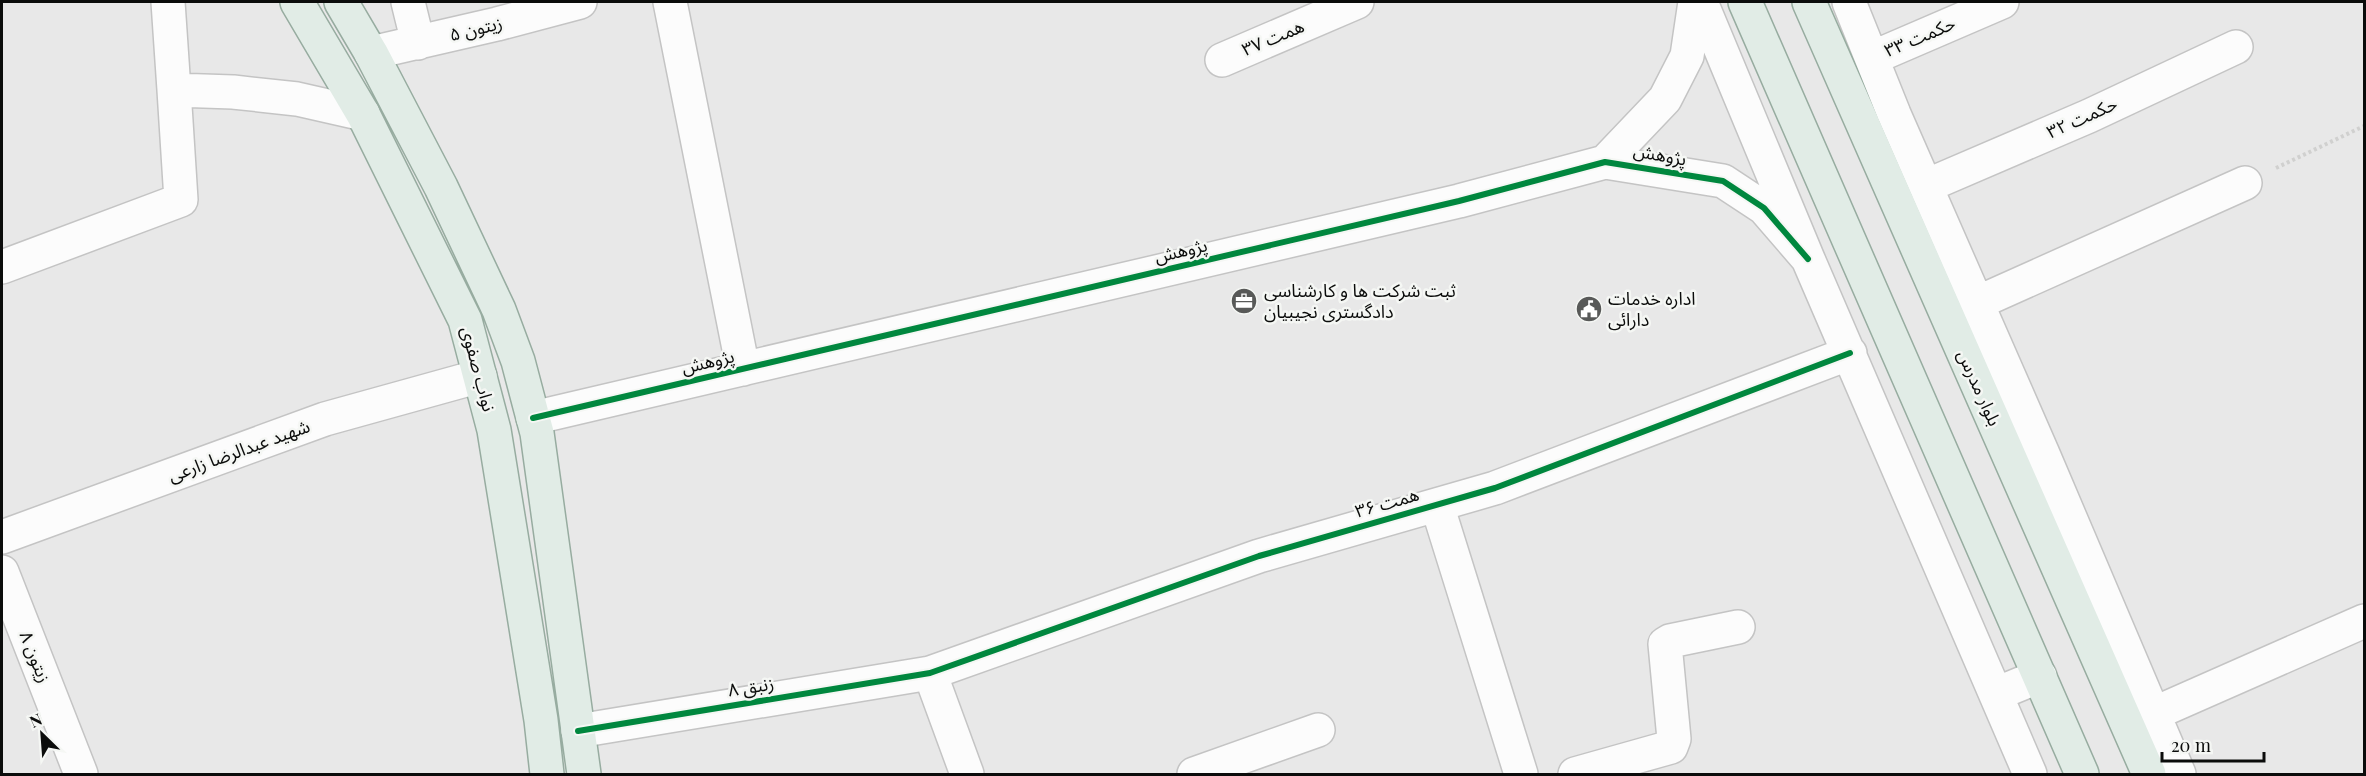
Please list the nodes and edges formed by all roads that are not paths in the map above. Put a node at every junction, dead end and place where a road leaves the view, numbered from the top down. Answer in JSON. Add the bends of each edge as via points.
{"nodes":[{"id":1,"x":168,"y":2,"type":"edge"},
{"id":2,"x":297,"y":2,"type":"edge"},
{"id":3,"x":341,"y":2,"type":"edge"},
{"id":4,"x":408,"y":2,"type":"edge"},
{"id":5,"x":580,"y":2,"type":"edge"},
{"id":6,"x":670,"y":2,"type":"edge"},
{"id":7,"x":1357,"y":2,"type":"edge"},
{"id":8,"x":1695,"y":2,"type":"edge"},
{"id":9,"x":1701,"y":2,"type":"edge"},
{"id":10,"x":1745,"y":2,"type":"edge"},
{"id":11,"x":1809,"y":2,"type":"edge"},
{"id":12,"x":1849,"y":2,"type":"edge"},
{"id":13,"x":2002,"y":2,"type":"edge"},
{"id":14,"x":418,"y":43,"type":"junction"},
{"id":15,"x":2236,"y":47,"type":"dead end"},
{"id":16,"x":371,"y":53,"type":"junction"},
{"id":17,"x":1872,"y":58,"type":"junction"},
{"id":18,"x":1222,"y":60,"type":"dead end"},
{"id":19,"x":174,"y":90,"type":"junction"},
{"id":20,"x":363,"y":114,"type":"junction"},
{"id":21,"x":1605,"y":162,"type":"junction"},
{"id":22,"x":2245,"y":183,"type":"road end"},
{"id":23,"x":1926,"y":186,"type":"junction"},
{"id":24,"x":1808,"y":259,"type":"junction"},
{"id":25,"x":2,"y":267,"type":"edge"},
{"id":26,"x":1977,"y":303,"type":"junction"},
{"id":27,"x":1850,"y":353,"type":"junction"},
{"id":28,"x":743,"y":369,"type":"junction"},
{"id":29,"x":480,"y":376,"type":"junction"},
{"id":30,"x":533,"y":418,"type":"junction"},
{"id":31,"x":1437,"y":505,"type":"junction"},
{"id":32,"x":2,"y":537,"type":"edge"},
{"id":33,"x":2,"y":572,"type":"edge"},
{"id":34,"x":557,"y":586,"type":"junction"},
{"id":35,"x":520,"y":590,"type":"junction"},
{"id":36,"x":2364,"y":621,"type":"edge"},
{"id":37,"x":1738,"y":627,"type":"dead end"},
{"id":38,"x":930,"y":673,"type":"junction"},
{"id":39,"x":2040,"y":676,"type":"junction"},
{"id":40,"x":1996,"y":694,"type":"junction"},
{"id":41,"x":2153,"y":714,"type":"junction"},
{"id":42,"x":1318,"y":730,"type":"dead end"},
{"id":43,"x":578,"y":731,"type":"junction"},
{"id":44,"x":81,"y":774,"type":"edge"},
{"id":45,"x":547,"y":774,"type":"edge"},
{"id":46,"x":584,"y":774,"type":"edge"},
{"id":47,"x":967,"y":774,"type":"edge"},
{"id":48,"x":1194,"y":774,"type":"edge"},
{"id":49,"x":1521,"y":774,"type":"edge"},
{"id":50,"x":1575,"y":774,"type":"edge"},
{"id":51,"x":2030,"y":774,"type":"edge"},
{"id":52,"x":2082,"y":774,"type":"edge"},
{"id":53,"x":2149,"y":774,"type":"edge"},
{"id":54,"x":2179,"y":774,"type":"edge"}],
"edges":[{"from":1,"to":19,"type":"street"},
{"from":2,"to":20,"type":"main road","name":"نواب صفوی"},
{"from":3,"to":16,"type":"main road","name":"نواب صفوی"},
{"from":4,"to":14,"type":"street"},
{"from":5,"to":14,"type":"street","name":"زیتون ۵"},
{"from":6,"to":28,"type":"street"},
{"from":7,"to":18,"type":"street","name":"همت ۳۷"},
{"from":8,"to":21,"type":"street","name":"پژوهش","via":[[1687,56],[1665,99]]},
{"from":9,"to":24,"type":"street"},
{"from":10,"to":39,"type":"main road"},
{"from":11,"to":53,"type":"main road","name":"بلوار مدرس"},
{"from":12,"to":17,"type":"street"},
{"from":13,"to":17,"type":"street","name":"حکمت ۳۳"},
{"from":14,"to":16,"type":"street","name":"زیتون ۵"},
{"from":15,"to":23,"type":"street","name":"حکمت ۳۲"},
{"from":16,"to":30,"type":"main road","name":"نواب صفوی","via":[[500,310]]},
{"from":17,"to":23,"type":"street"},
{"from":19,"to":20,"type":"street","via":[[297,99]]},
{"from":19,"to":25,"type":"street","via":[[181,200]]},
{"from":20,"to":29,"type":"main road","name":"نواب صفوی","via":[[465,320]]},
{"from":21,"to":24,"type":"street","name":"پژوهش","via":[[1723,181],[1764,208]]},
{"from":21,"to":28,"type":"street","name":"پژوهش","via":[[1459,201]]},
{"from":22,"to":26,"type":"street"},
{"from":23,"to":26,"type":"street"},
{"from":24,"to":27,"type":"street"},
{"from":26,"to":41,"type":"street"},
{"from":27,"to":31,"type":"street","name":"همت ۳۶","via":[[1495,488]]},
{"from":27,"to":40,"type":"street"},
{"from":28,"to":30,"type":"street","name":"پژوهش"},
{"from":29,"to":32,"type":"street","name":"شهید عبدالرضا زارعی","via":[[325,419]]},
{"from":29,"to":35,"type":"main road","name":"نواب صفوی","via":[[494,430]]},
{"from":30,"to":34,"type":"main road","name":"نواب صفوی"},
{"from":31,"to":38,"type":"street","name":"همت ۳۶","via":[[1259,556]]},
{"from":31,"to":49,"type":"street"},
{"from":33,"to":44,"type":"street","name":"زیتون ۸"},
{"from":34,"to":35,"type":"main road"},
{"from":34,"to":43,"type":"main road","name":"نواب صفوی"},
{"from":35,"to":45,"type":"main road","name":"نواب صفوی"},
{"from":36,"to":41,"type":"street"},
{"from":37,"to":50,"type":"street","via":[[1665,644],[1674,739],[1671,747]]},
{"from":38,"to":43,"type":"street","name":"زنبق ۸"},
{"from":38,"to":47,"type":"street"},
{"from":39,"to":40,"type":"street"},
{"from":39,"to":52,"type":"main road"},
{"from":40,"to":51,"type":"street"},
{"from":41,"to":54,"type":"street"},
{"from":42,"to":48,"type":"street"},
{"from":43,"to":46,"type":"main road","name":"نواب صفوی"}]}
